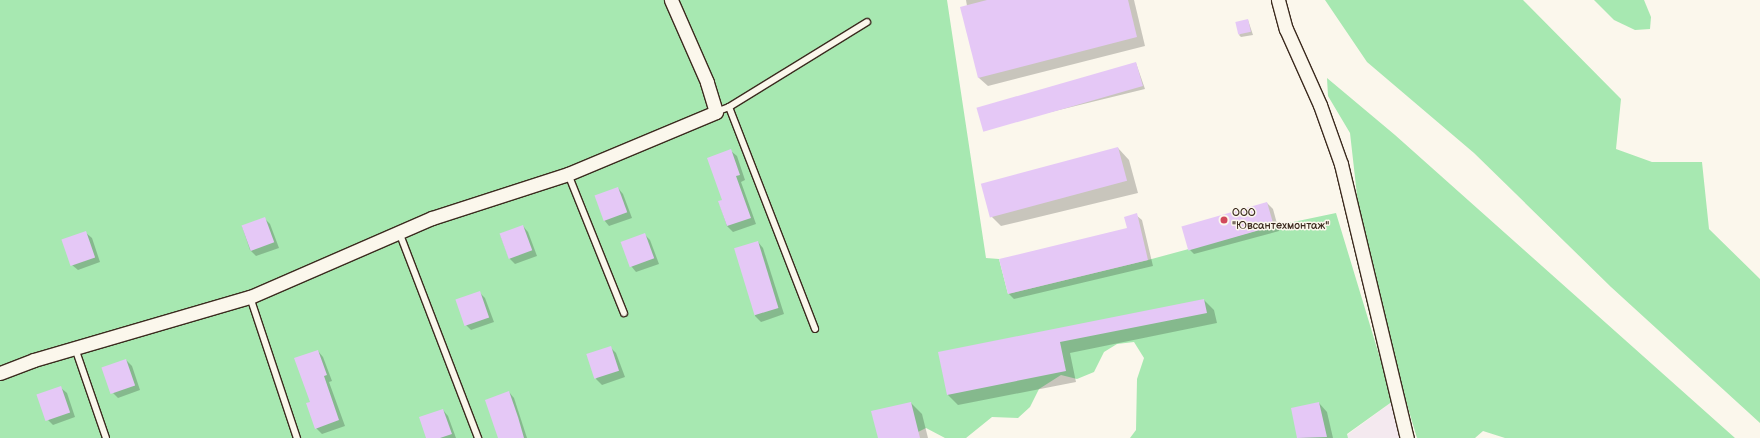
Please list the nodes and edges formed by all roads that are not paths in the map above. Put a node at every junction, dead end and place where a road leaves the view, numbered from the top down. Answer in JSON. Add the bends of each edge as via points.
{"nodes":[{"id":1,"x":671,"y":0,"type":"edge"},
{"id":2,"x":1278,"y":0,"type":"edge"},
{"id":3,"x":867,"y":22,"type":"dead end"},
{"id":4,"x":729,"y":107,"type":"junction"},
{"id":5,"x":716,"y":112,"type":"junction"},
{"id":6,"x":568,"y":174,"type":"junction"},
{"id":7,"x":399,"y":232,"type":"junction"},
{"id":8,"x":250,"y":297,"type":"junction"},
{"id":9,"x":624,"y":313,"type":"dead end"},
{"id":10,"x":815,"y":329,"type":"dead end"},
{"id":11,"x":75,"y":348,"type":"junction"},
{"id":12,"x":0,"y":373,"type":"edge"},
{"id":13,"x":106,"y":438,"type":"edge"},
{"id":14,"x":297,"y":438,"type":"edge"},
{"id":15,"x":478,"y":438,"type":"edge"},
{"id":16,"x":1407,"y":438,"type":"edge"}],
"edges":[{"from":1,"to":5,"type":"street","via":[[707,82]]},
{"from":2,"to":16,"type":"street","via":[[1286,29],[1320,105],[1341,164]]},
{"from":3,"to":4,"type":"lane"},
{"from":4,"to":5,"type":"lane"},
{"from":4,"to":10,"type":"lane"},
{"from":5,"to":6,"type":"street"},
{"from":6,"to":7,"type":"street","via":[[432,218]]},
{"from":6,"to":9,"type":"lane"},
{"from":7,"to":8,"type":"street"},
{"from":7,"to":15,"type":"lane"},
{"from":8,"to":11,"type":"street"},
{"from":8,"to":14,"type":"lane"},
{"from":11,"to":12,"type":"street"},
{"from":11,"to":13,"type":"lane"}]}
